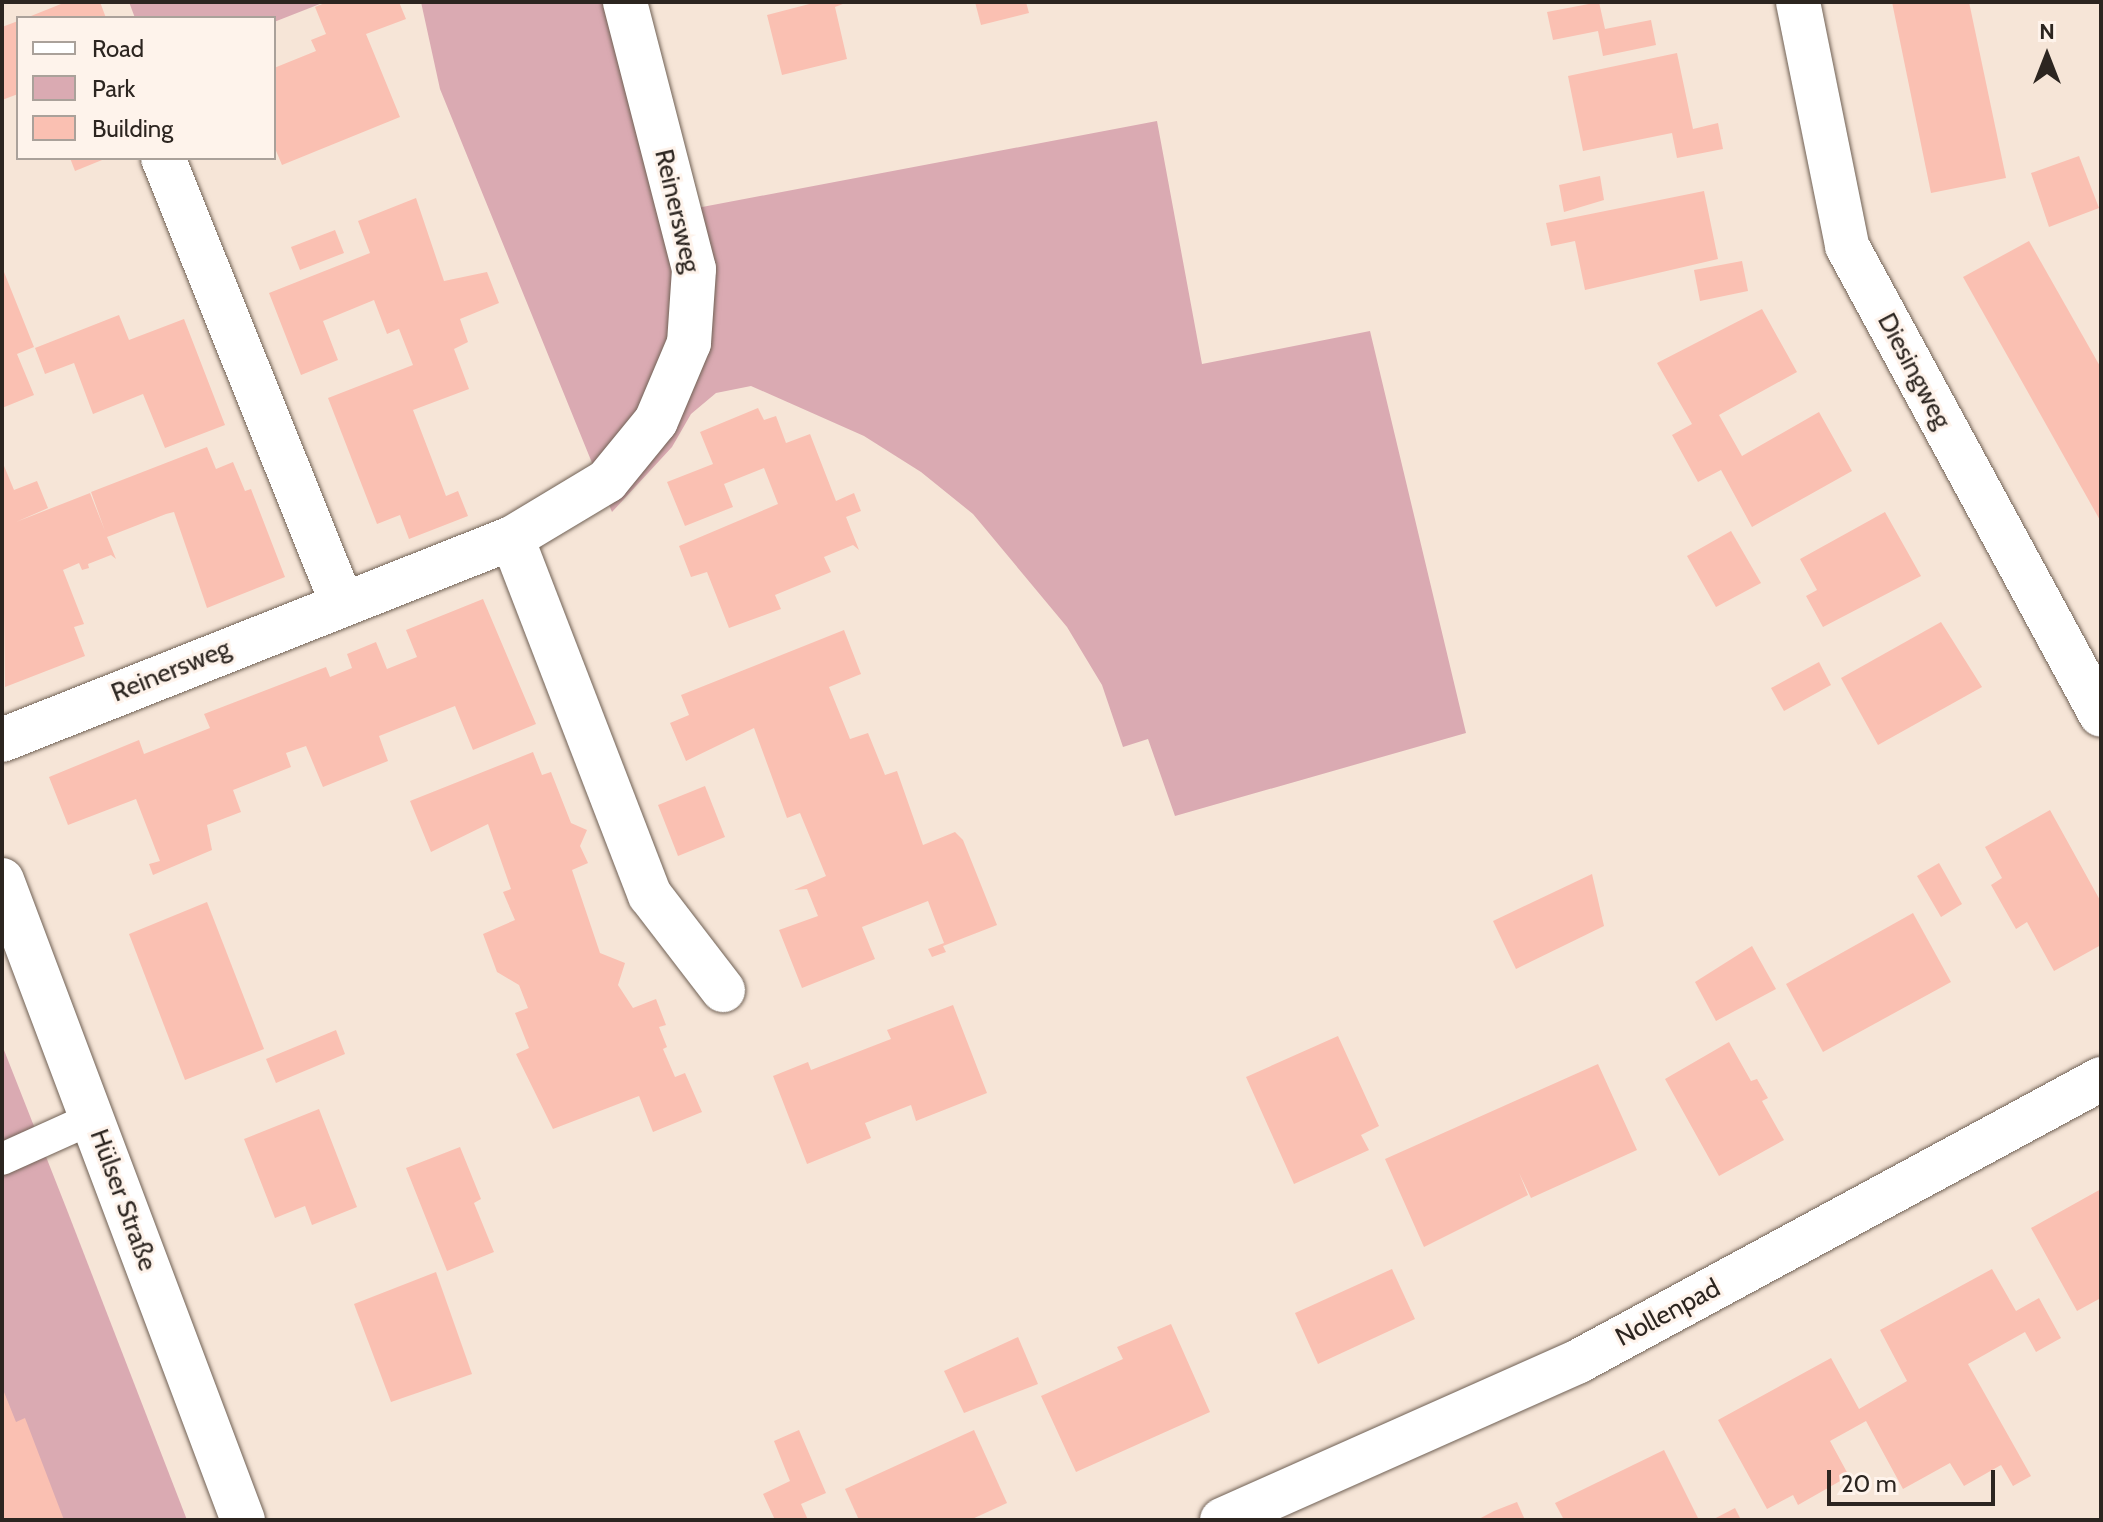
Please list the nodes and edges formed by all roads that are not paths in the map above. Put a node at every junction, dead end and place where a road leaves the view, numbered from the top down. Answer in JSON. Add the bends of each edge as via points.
{"nodes":[{"id":1,"x":625,"y":2,"type":"edge"},
{"id":2,"x":1798,"y":2,"type":"edge"},
{"id":3,"x":164,"y":160,"type":"edge"},
{"id":4,"x":512,"y":538,"type":"junction"},
{"id":5,"x":341,"y":601,"type":"junction"},
{"id":6,"x":2101,"y":715,"type":"edge"},
{"id":7,"x":2,"y":740,"type":"edge"},
{"id":8,"x":2,"y":880,"type":"edge"},
{"id":9,"x":723,"y":990,"type":"dead end"},
{"id":10,"x":2101,"y":1079,"type":"edge"},
{"id":11,"x":93,"y":1118,"type":"junction"},
{"id":12,"x":2,"y":1159,"type":"edge"},
{"id":13,"x":243,"y":1520,"type":"edge"},
{"id":14,"x":1222,"y":1520,"type":"edge"}],
"edges":[{"from":1,"to":4,"type":"street","name":"Reinersweg","via":[[694,269],[689,343],[656,421],[607,481]]},
{"from":2,"to":6,"type":"street","name":"Diesingweg","via":[[1847,246]]},
{"from":3,"to":5,"type":"street"},
{"from":4,"to":5,"type":"street","name":"Reinersweg"},
{"from":4,"to":9,"type":"street","via":[[650,895]]},
{"from":5,"to":7,"type":"street","name":"Reinersweg"},
{"from":8,"to":11,"type":"street","name":"Hülser Straße"},
{"from":10,"to":14,"type":"street","name":"Nollenpad","via":[[1577,1362]]},
{"from":11,"to":12,"type":"lane"},
{"from":11,"to":13,"type":"street","name":"Hülser Straße"}]}
